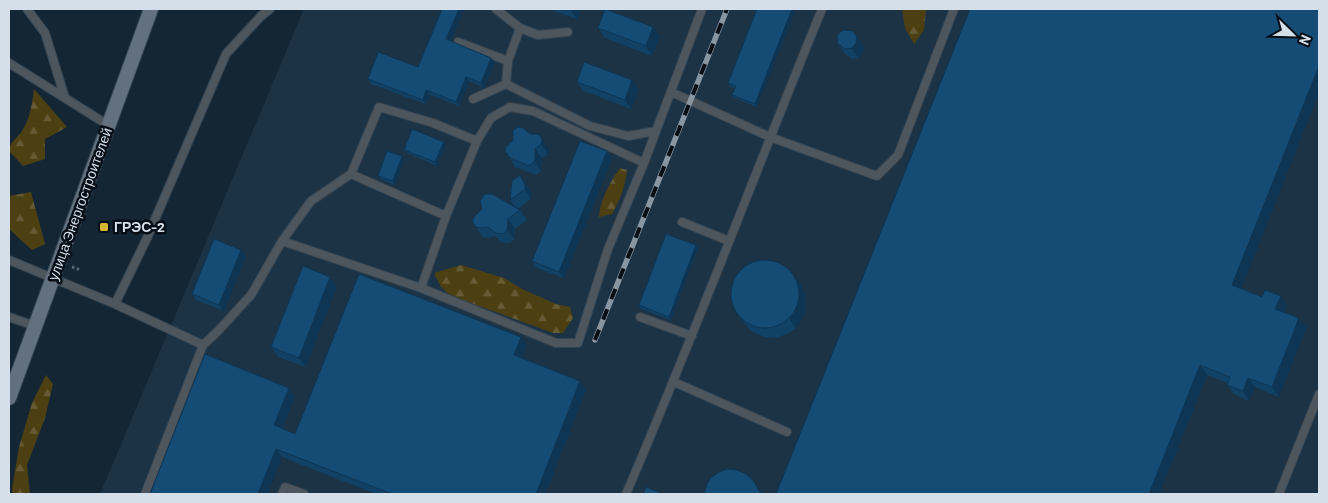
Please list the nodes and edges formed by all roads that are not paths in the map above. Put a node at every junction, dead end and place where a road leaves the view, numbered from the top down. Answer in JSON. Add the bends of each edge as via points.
{"nodes":[{"id":1,"x":27,"y":9,"type":"edge"},
{"id":2,"x":151,"y":9,"type":"edge"},
{"id":3,"x":270,"y":9,"type":"edge"},
{"id":4,"x":496,"y":9,"type":"edge"},
{"id":5,"x":702,"y":9,"type":"edge"},
{"id":6,"x":822,"y":9,"type":"edge"},
{"id":7,"x":954,"y":9,"type":"edge"},
{"id":8,"x":520,"y":28,"type":"junction"},
{"id":9,"x":568,"y":32,"type":"dead end"},
{"id":10,"x":458,"y":42,"type":"edge"},
{"id":11,"x":508,"y":61,"type":"junction"},
{"id":12,"x":9,"y":63,"type":"edge"},
{"id":13,"x":506,"y":84,"type":"junction"},
{"id":14,"x":671,"y":92,"type":"junction"},
{"id":15,"x":65,"y":98,"type":"junction"},
{"id":16,"x":473,"y":99,"type":"dead end"},
{"id":17,"x":108,"y":125,"type":"junction"},
{"id":18,"x":656,"y":131,"type":"junction"},
{"id":19,"x":770,"y":137,"type":"junction"},
{"id":20,"x":477,"y":141,"type":"junction"},
{"id":21,"x":644,"y":163,"type":"junction"},
{"id":22,"x":351,"y":174,"type":"junction"},
{"id":23,"x":446,"y":216,"type":"junction"},
{"id":24,"x":682,"y":222,"type":"dead end"},
{"id":25,"x":282,"y":241,"type":"junction"},
{"id":26,"x":729,"y":241,"type":"junction"},
{"id":27,"x":9,"y":260,"type":"edge"},
{"id":28,"x":53,"y":278,"type":"junction"},
{"id":29,"x":421,"y":288,"type":"junction"},
{"id":30,"x":115,"y":304,"type":"junction"},
{"id":31,"x":9,"y":317,"type":"edge"},
{"id":32,"x":640,"y":317,"type":"dead end"},
{"id":33,"x":35,"y":326,"type":"junction"},
{"id":34,"x":692,"y":336,"type":"junction"},
{"id":35,"x":203,"y":345,"type":"junction"},
{"id":36,"x":674,"y":382,"type":"junction"},
{"id":37,"x":1319,"y":394,"type":"edge"},
{"id":38,"x":9,"y":398,"type":"edge"},
{"id":39,"x":788,"y":432,"type":"dead end"},
{"id":40,"x":145,"y":494,"type":"edge"},
{"id":41,"x":282,"y":494,"type":"edge"},
{"id":42,"x":304,"y":494,"type":"edge"},
{"id":43,"x":626,"y":494,"type":"edge"},
{"id":44,"x":1279,"y":494,"type":"edge"}],
"edges":[{"from":1,"to":15,"type":"lane","via":[[45,33]]},
{"from":2,"to":17,"type":"main road","name":"улица Энергостроителей"},
{"from":3,"to":30,"type":"lane","via":[[226,54]]},
{"from":4,"to":8,"type":"lane"},
{"from":5,"to":14,"type":"lane"},
{"from":6,"to":19,"type":"lane"},
{"from":7,"to":19,"type":"lane","via":[[898,155],[877,176]]},
{"from":8,"to":9,"type":"lane","via":[[538,35]]},
{"from":8,"to":11,"type":"lane"},
{"from":10,"to":11,"type":"lane"},
{"from":11,"to":13,"type":"lane"},
{"from":12,"to":15,"type":"lane"},
{"from":13,"to":16,"type":"lane"},
{"from":13,"to":18,"type":"lane","via":[[590,126],[628,136]]},
{"from":14,"to":18,"type":"lane"},
{"from":14,"to":19,"type":"lane"},
{"from":15,"to":17,"type":"lane"},
{"from":17,"to":28,"type":"main road","name":"улица Энергостроителей"},
{"from":18,"to":21,"type":"lane"},
{"from":19,"to":26,"type":"lane"},
{"from":20,"to":21,"type":"lane","via":[[491,118],[510,107],[533,111]]},
{"from":20,"to":22,"type":"lane","via":[[433,123],[379,107]]},
{"from":20,"to":23,"type":"lane"},
{"from":21,"to":29,"type":"lane","via":[[608,249],[578,344],[556,343]]},
{"from":22,"to":23,"type":"lane"},
{"from":22,"to":25,"type":"lane","via":[[311,200]]},
{"from":23,"to":29,"type":"lane"},
{"from":24,"to":26,"type":"lane"},
{"from":25,"to":29,"type":"lane"},
{"from":25,"to":35,"type":"lane","via":[[251,295]]},
{"from":26,"to":34,"type":"lane"},
{"from":27,"to":28,"type":"lane"},
{"from":28,"to":30,"type":"lane"},
{"from":28,"to":33,"type":"main road","name":"улица Энергостроителей"},
{"from":30,"to":35,"type":"lane"},
{"from":31,"to":33,"type":"lane"},
{"from":32,"to":34,"type":"lane"},
{"from":33,"to":38,"type":"main road","name":"улица Энергостроителей"},
{"from":34,"to":36,"type":"lane"},
{"from":35,"to":40,"type":"lane"},
{"from":36,"to":39,"type":"lane"},
{"from":36,"to":43,"type":"lane"},
{"from":37,"to":44,"type":"lane"},
{"from":41,"to":42,"type":"lane","via":[[285,487]]}]}
